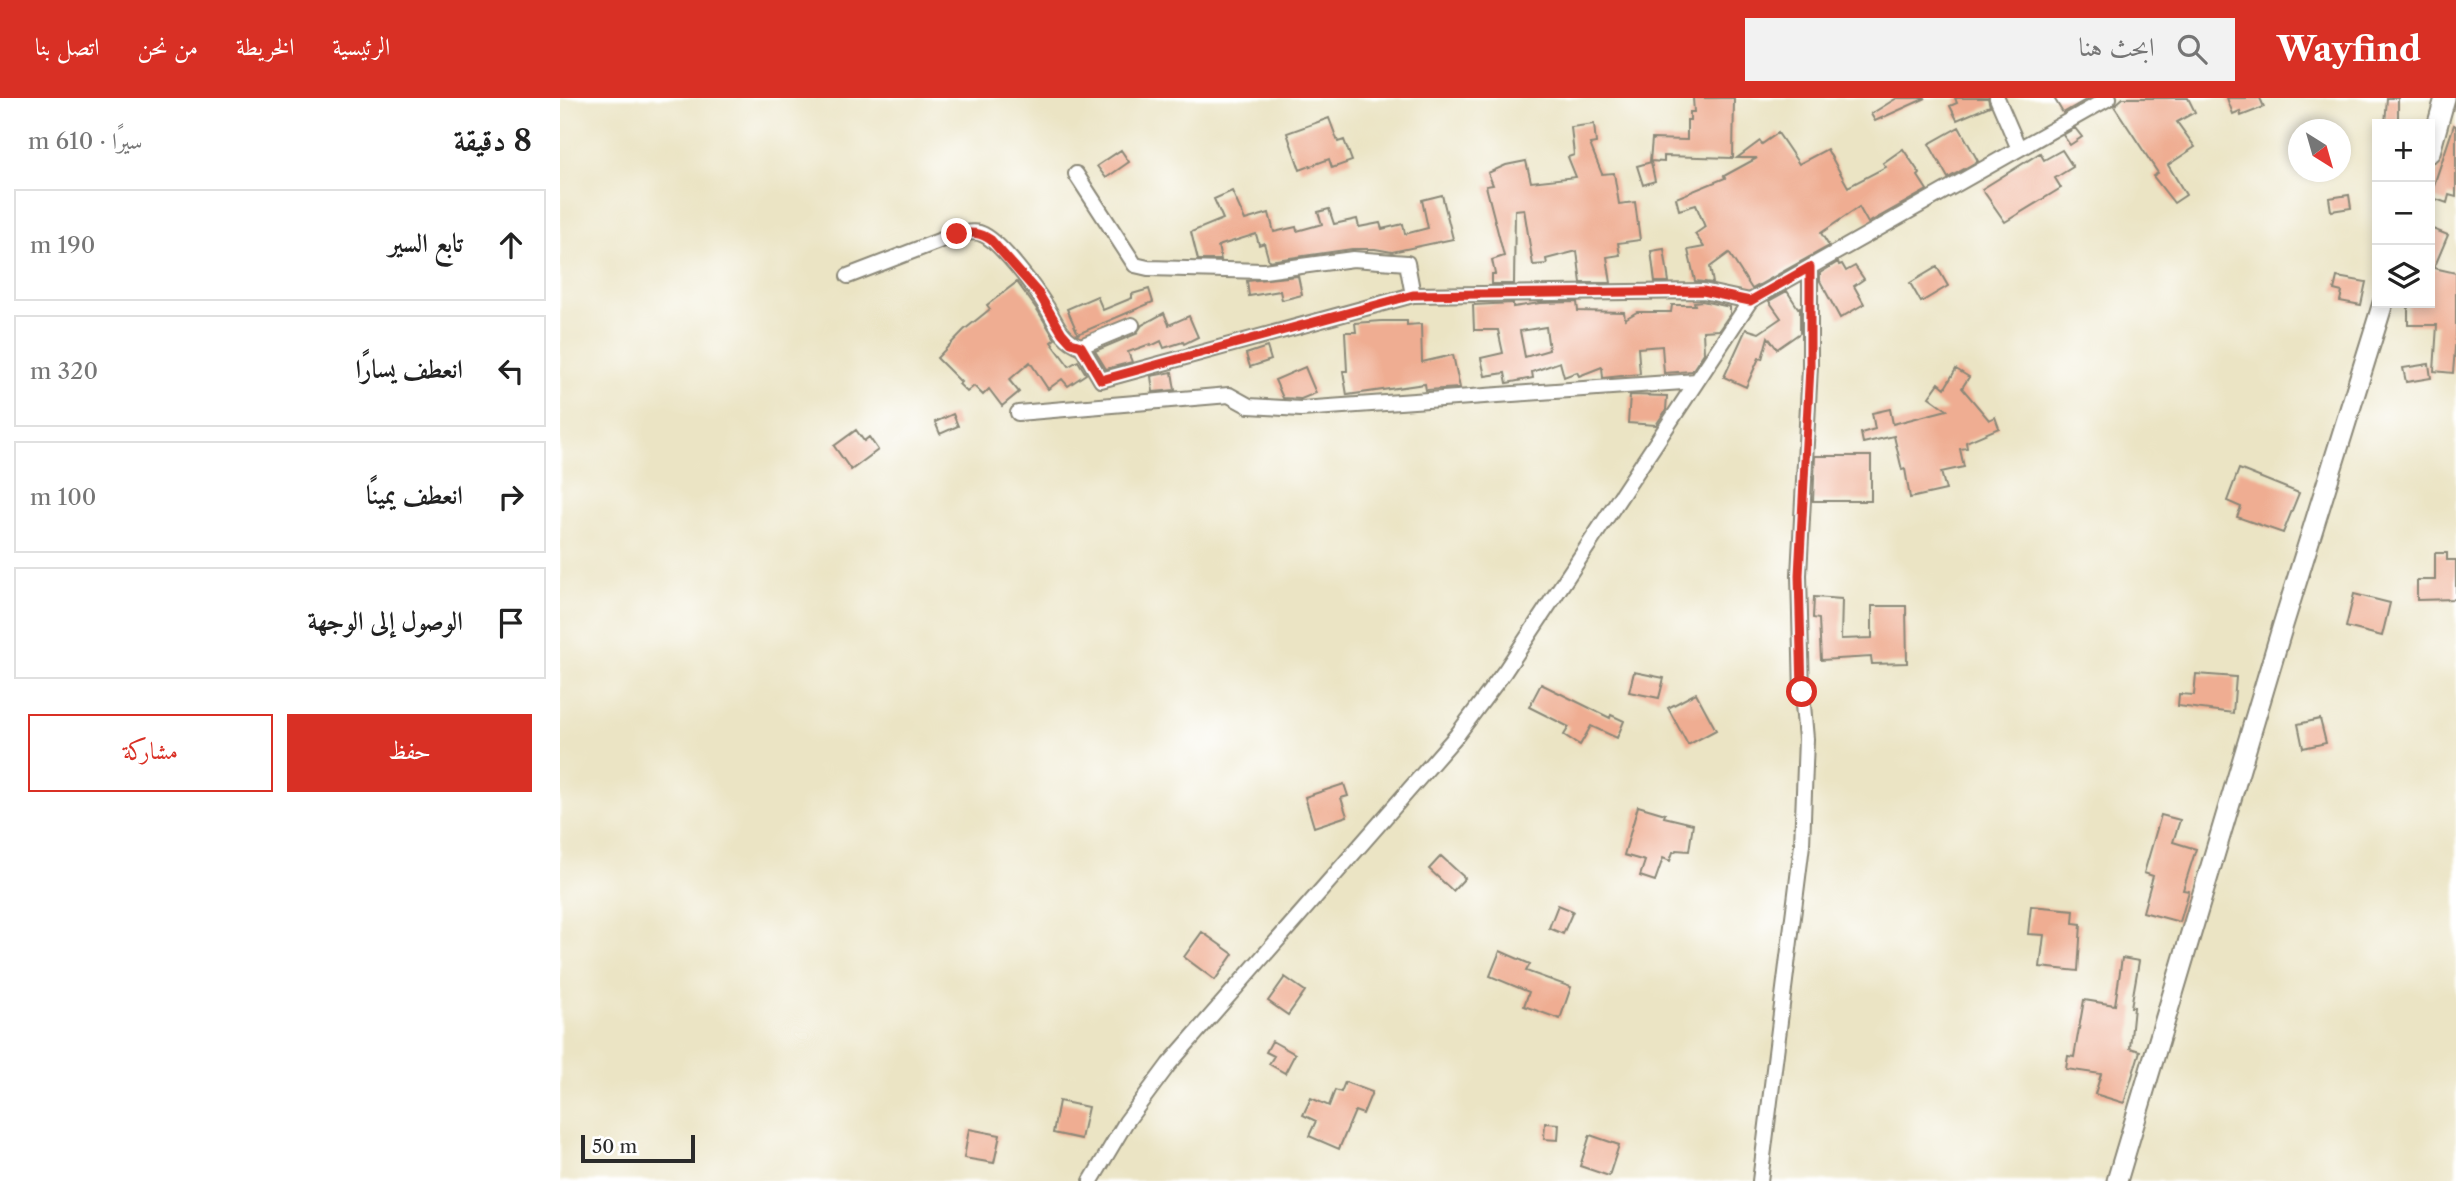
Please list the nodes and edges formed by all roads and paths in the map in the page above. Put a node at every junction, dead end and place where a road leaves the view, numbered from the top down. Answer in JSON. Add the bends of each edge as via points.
{"nodes":[{"id":1,"x":1997,"y":98,"type":"edge"},
{"id":2,"x":2109,"y":98,"type":"edge"},
{"id":3,"x":2445,"y":98,"type":"edge"},
{"id":4,"x":2435,"y":134,"type":"edge"},
{"id":5,"x":2019,"y":149,"type":"junction"},
{"id":6,"x":1076,"y":174,"type":"dead end"},
{"id":7,"x":1810,"y":267,"type":"junction"},
{"id":8,"x":848,"y":276,"type":"dead end"},
{"id":9,"x":1413,"y":295,"type":"junction"},
{"id":10,"x":1750,"y":301,"type":"junction"},
{"id":11,"x":2381,"y":308,"type":"edge"},
{"id":12,"x":1132,"y":325,"type":"dead end"},
{"id":13,"x":1081,"y":346,"type":"junction"},
{"id":14,"x":1697,"y":381,"type":"junction"},
{"id":15,"x":1018,"y":413,"type":"dead end"},
{"id":16,"x":1091,"y":1181,"type":"edge"},
{"id":17,"x":1760,"y":1181,"type":"edge"},
{"id":18,"x":2117,"y":1181,"type":"edge"}],
"edges":[{"from":1,"to":5,"type":"street"},
{"from":2,"to":5,"type":"street"},
{"from":3,"to":4,"type":"street"},
{"from":5,"to":7,"type":"street"},
{"from":6,"to":9,"type":"street","via":[[1135,265],[1264,271],[1353,259],[1407,263]]},
{"from":7,"to":10,"type":"street"},
{"from":7,"to":17,"type":"street","via":[[1810,367],[1799,575],[1806,739],[1802,845]]},
{"from":8,"to":13,"type":"street","via":[[957,234],[982,233],[1039,294],[1062,333]]},
{"from":9,"to":10,"type":"street","via":[[1703,291]]},
{"from":9,"to":13,"type":"street","via":[[1101,380]]},
{"from":10,"to":14,"type":"street"},
{"from":11,"to":18,"type":"street"},
{"from":12,"to":13,"type":"street"},
{"from":14,"to":15,"type":"street","via":[[1301,409],[1249,406],[1229,396]]},
{"from":14,"to":16,"type":"street","via":[[1505,671],[1457,735],[1169,1064],[1126,1122]]}]}
